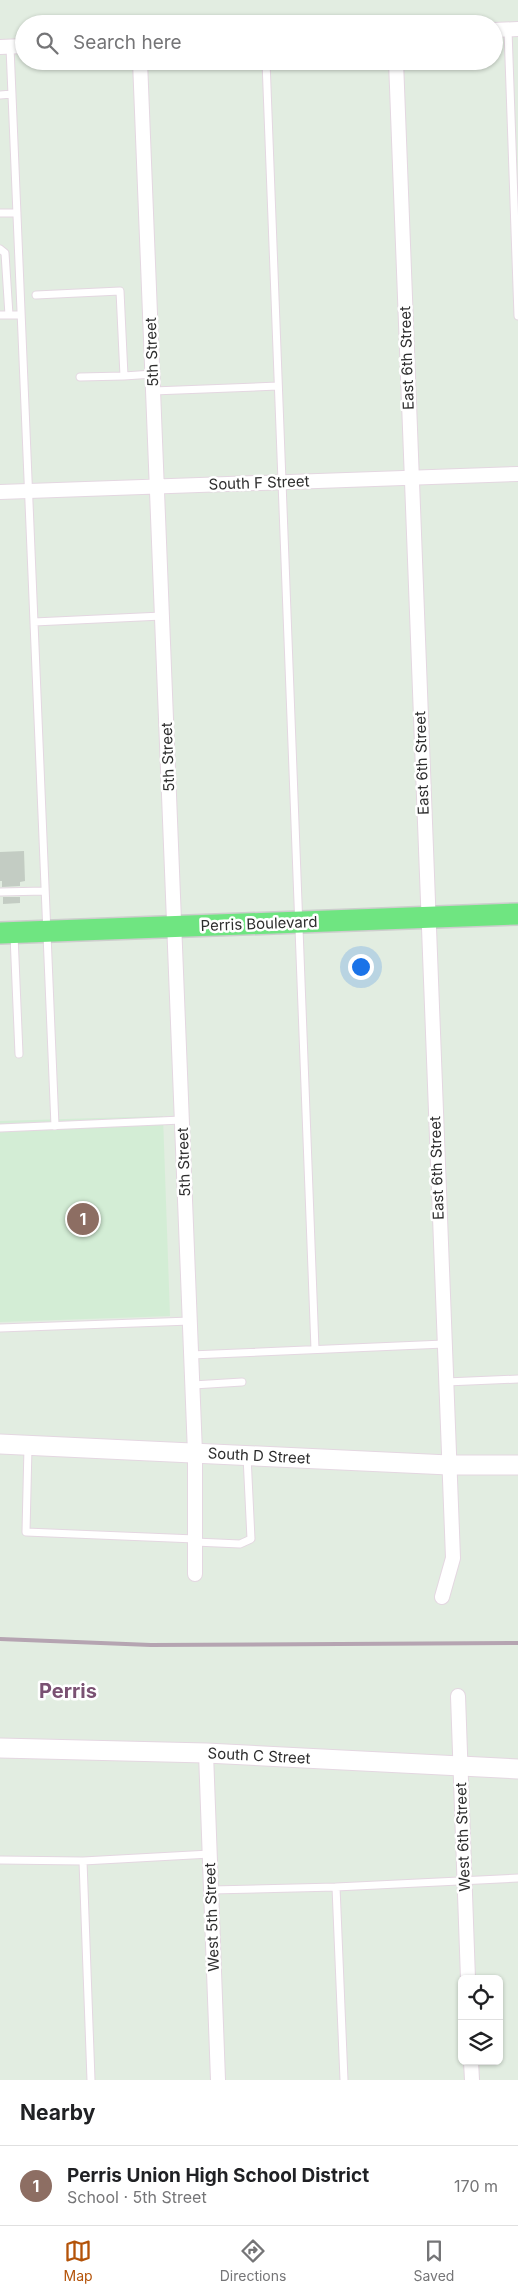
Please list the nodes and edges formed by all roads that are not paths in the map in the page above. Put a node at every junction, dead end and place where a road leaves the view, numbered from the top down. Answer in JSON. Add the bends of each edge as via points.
{"nodes":[{"id":1,"x":507,"y":30,"type":"edge"},
{"id":2,"x":11,"y":47,"type":"edge"},
{"id":3,"x":140,"y":70,"type":"edge"},
{"id":4,"x":266,"y":70,"type":"edge"},
{"id":5,"x":396,"y":70,"type":"edge"},
{"id":6,"x":12,"y":94,"type":"junction"},
{"id":7,"x":0,"y":95,"type":"edge"},
{"id":8,"x":0,"y":213,"type":"edge"},
{"id":9,"x":17,"y":213,"type":"junction"},
{"id":10,"x":0,"y":249,"type":"edge"},
{"id":11,"x":36,"y":295,"type":"dead end"},
{"id":12,"x":21,"y":314,"type":"junction"},
{"id":13,"x":0,"y":315,"type":"edge"},
{"id":14,"x":9,"y":315,"type":"junction"},
{"id":15,"x":518,"y":316,"type":"edge"},
{"id":16,"x":153,"y":374,"type":"junction"},
{"id":17,"x":124,"y":376,"type":"junction"},
{"id":18,"x":80,"y":377,"type":"dead end"},
{"id":19,"x":278,"y":386,"type":"junction"},
{"id":20,"x":154,"y":391,"type":"junction"},
{"id":21,"x":518,"y":474,"type":"edge"},
{"id":22,"x":411,"y":478,"type":"junction"},
{"id":23,"x":282,"y":482,"type":"junction"},
{"id":24,"x":157,"y":486,"type":"junction"},
{"id":25,"x":29,"y":491,"type":"junction"},
{"id":26,"x":0,"y":492,"type":"edge"},
{"id":27,"x":162,"y":616,"type":"junction"},
{"id":28,"x":34,"y":622,"type":"junction"},
{"id":29,"x":45,"y":891,"type":"junction"},
{"id":30,"x":0,"y":892,"type":"edge"},
{"id":31,"x":518,"y":914,"type":"edge"},
{"id":32,"x":427,"y":919,"type":"junction"},
{"id":33,"x":298,"y":923,"type":"junction"},
{"id":34,"x":174,"y":927,"type":"junction"},
{"id":35,"x":47,"y":932,"type":"junction"},
{"id":36,"x":7,"y":933,"type":"edge"},
{"id":37,"x":19,"y":1054,"type":"dead end"},
{"id":38,"x":182,"y":1120,"type":"junction"},
{"id":39,"x":55,"y":1126,"type":"junction"},
{"id":40,"x":0,"y":1128,"type":"edge"},
{"id":41,"x":190,"y":1321,"type":"junction"},
{"id":42,"x":0,"y":1328,"type":"edge"},
{"id":43,"x":444,"y":1344,"type":"junction"},
{"id":44,"x":315,"y":1350,"type":"junction"},
{"id":45,"x":191,"y":1355,"type":"junction"},
{"id":46,"x":518,"y":1379,"type":"edge"},
{"id":47,"x":242,"y":1382,"type":"dead end"},
{"id":48,"x":446,"y":1382,"type":"junction"},
{"id":49,"x":193,"y":1385,"type":"junction"},
{"id":50,"x":0,"y":1444,"type":"edge"},
{"id":51,"x":28,"y":1445,"type":"junction"},
{"id":52,"x":195,"y":1453,"type":"junction"},
{"id":53,"x":248,"y":1455,"type":"junction"},
{"id":54,"x":449,"y":1465,"type":"junction"},
{"id":55,"x":518,"y":1465,"type":"edge"},
{"id":56,"x":195,"y":1540,"type":"junction"},
{"id":57,"x":195,"y":1574,"type":"dead end"},
{"id":58,"x":442,"y":1597,"type":"dead end"},
{"id":59,"x":458,"y":1696,"type":"dead end"},
{"id":60,"x":0,"y":1748,"type":"edge"},
{"id":61,"x":206,"y":1753,"type":"junction"},
{"id":62,"x":461,"y":1767,"type":"junction"},
{"id":63,"x":518,"y":1770,"type":"edge"},
{"id":64,"x":210,"y":1854,"type":"junction"},
{"id":65,"x":0,"y":1860,"type":"edge"},
{"id":66,"x":83,"y":1861,"type":"junction"},
{"id":67,"x":518,"y":1878,"type":"edge"},
{"id":68,"x":465,"y":1880,"type":"junction"},
{"id":69,"x":336,"y":1887,"type":"junction"},
{"id":70,"x":211,"y":1890,"type":"junction"},
{"id":71,"x":468,"y":1975,"type":"edge"},
{"id":72,"x":471,"y":2065,"type":"edge"},
{"id":73,"x":91,"y":2080,"type":"edge"},
{"id":74,"x":218,"y":2080,"type":"edge"},
{"id":75,"x":344,"y":2080,"type":"edge"},
{"id":76,"x":472,"y":2080,"type":"edge"}],
"edges":[{"from":1,"to":15,"type":"lane"},
{"from":2,"to":6,"type":"lane"},
{"from":3,"to":16,"type":"street","name":"5th Street"},
{"from":4,"to":19,"type":"lane"},
{"from":5,"to":22,"type":"street","name":"East 6th Street"},
{"from":6,"to":7,"type":"lane"},
{"from":6,"to":9,"type":"lane"},
{"from":8,"to":9,"type":"lane"},
{"from":9,"to":12,"type":"lane"},
{"from":10,"to":14,"type":"lane","via":[[6,253]]},
{"from":11,"to":17,"type":"lane","via":[[120,291]]},
{"from":12,"to":14,"type":"lane"},
{"from":12,"to":25,"type":"lane"},
{"from":13,"to":14,"type":"lane"},
{"from":16,"to":17,"type":"lane"},
{"from":16,"to":20,"type":"street","name":"5th Street"},
{"from":17,"to":18,"type":"lane"},
{"from":19,"to":20,"type":"lane"},
{"from":19,"to":23,"type":"lane"},
{"from":20,"to":24,"type":"street","name":"5th Street"},
{"from":21,"to":22,"type":"street","name":"South F Street"},
{"from":22,"to":23,"type":"street","name":"South F Street"},
{"from":22,"to":32,"type":"street","name":"East 6th Street"},
{"from":23,"to":24,"type":"street","name":"South F Street"},
{"from":23,"to":33,"type":"lane"},
{"from":24,"to":25,"type":"street","name":"South F Street"},
{"from":24,"to":27,"type":"street","name":"5th Street"},
{"from":25,"to":26,"type":"street","name":"South F Street"},
{"from":25,"to":28,"type":"lane"},
{"from":27,"to":28,"type":"lane"},
{"from":27,"to":34,"type":"street","name":"5th Street"},
{"from":28,"to":29,"type":"lane"},
{"from":29,"to":30,"type":"lane"},
{"from":29,"to":35,"type":"lane"},
{"from":31,"to":32,"type":"main road","name":"Perris Boulevard"},
{"from":32,"to":33,"type":"main road","name":"Perris Boulevard"},
{"from":32,"to":43,"type":"street","name":"East 6th Street"},
{"from":33,"to":34,"type":"main road","name":"Perris Boulevard"},
{"from":33,"to":44,"type":"lane"},
{"from":34,"to":35,"type":"main road","name":"Perris Boulevard"},
{"from":34,"to":38,"type":"street","name":"5th Street"},
{"from":35,"to":36,"type":"main road","name":"Perris Boulevard"},
{"from":35,"to":39,"type":"lane"},
{"from":36,"to":37,"type":"lane"},
{"from":38,"to":39,"type":"lane"},
{"from":38,"to":41,"type":"street","name":"5th Street"},
{"from":39,"to":40,"type":"lane"},
{"from":41,"to":42,"type":"lane"},
{"from":41,"to":45,"type":"street","name":"5th Street"},
{"from":43,"to":44,"type":"lane"},
{"from":43,"to":48,"type":"street","name":"East 6th Street"},
{"from":44,"to":45,"type":"lane"},
{"from":45,"to":49,"type":"street","name":"5th Street"},
{"from":46,"to":48,"type":"lane"},
{"from":47,"to":49,"type":"lane"},
{"from":48,"to":54,"type":"street","name":"East 6th Street"},
{"from":49,"to":52,"type":"street","name":"5th Street"},
{"from":50,"to":51,"type":"main road","name":"South D Street"},
{"from":51,"to":52,"type":"main road","name":"South D Street"},
{"from":51,"to":56,"type":"lane","via":[[26,1532]]},
{"from":52,"to":53,"type":"main road","name":"South D Street"},
{"from":52,"to":56,"type":"street"},
{"from":53,"to":54,"type":"main road","name":"South D Street"},
{"from":53,"to":56,"type":"lane","via":[[251,1539],[247,1542]]},
{"from":54,"to":55,"type":"main road","name":"South D Street"},
{"from":54,"to":58,"type":"street","via":[[453,1558]]},
{"from":56,"to":57,"type":"street"},
{"from":59,"to":62,"type":"street","name":"West 6th Street"},
{"from":60,"to":61,"type":"main road","name":"South C Street"},
{"from":61,"to":62,"type":"main road","name":"South C Street"},
{"from":61,"to":64,"type":"street","name":"West 5th Street"},
{"from":62,"to":63,"type":"main road","name":"South C Street"},
{"from":62,"to":68,"type":"street","name":"West 6th Street"},
{"from":64,"to":66,"type":"lane"},
{"from":64,"to":70,"type":"street","name":"West 5th Street"},
{"from":65,"to":66,"type":"lane"},
{"from":66,"to":73,"type":"lane"},
{"from":67,"to":68,"type":"lane"},
{"from":68,"to":69,"type":"lane"},
{"from":68,"to":71,"type":"street","name":"West 6th Street"},
{"from":69,"to":70,"type":"lane"},
{"from":69,"to":75,"type":"lane"},
{"from":70,"to":74,"type":"street","name":"West 5th Street"},
{"from":72,"to":76,"type":"street"}]}
